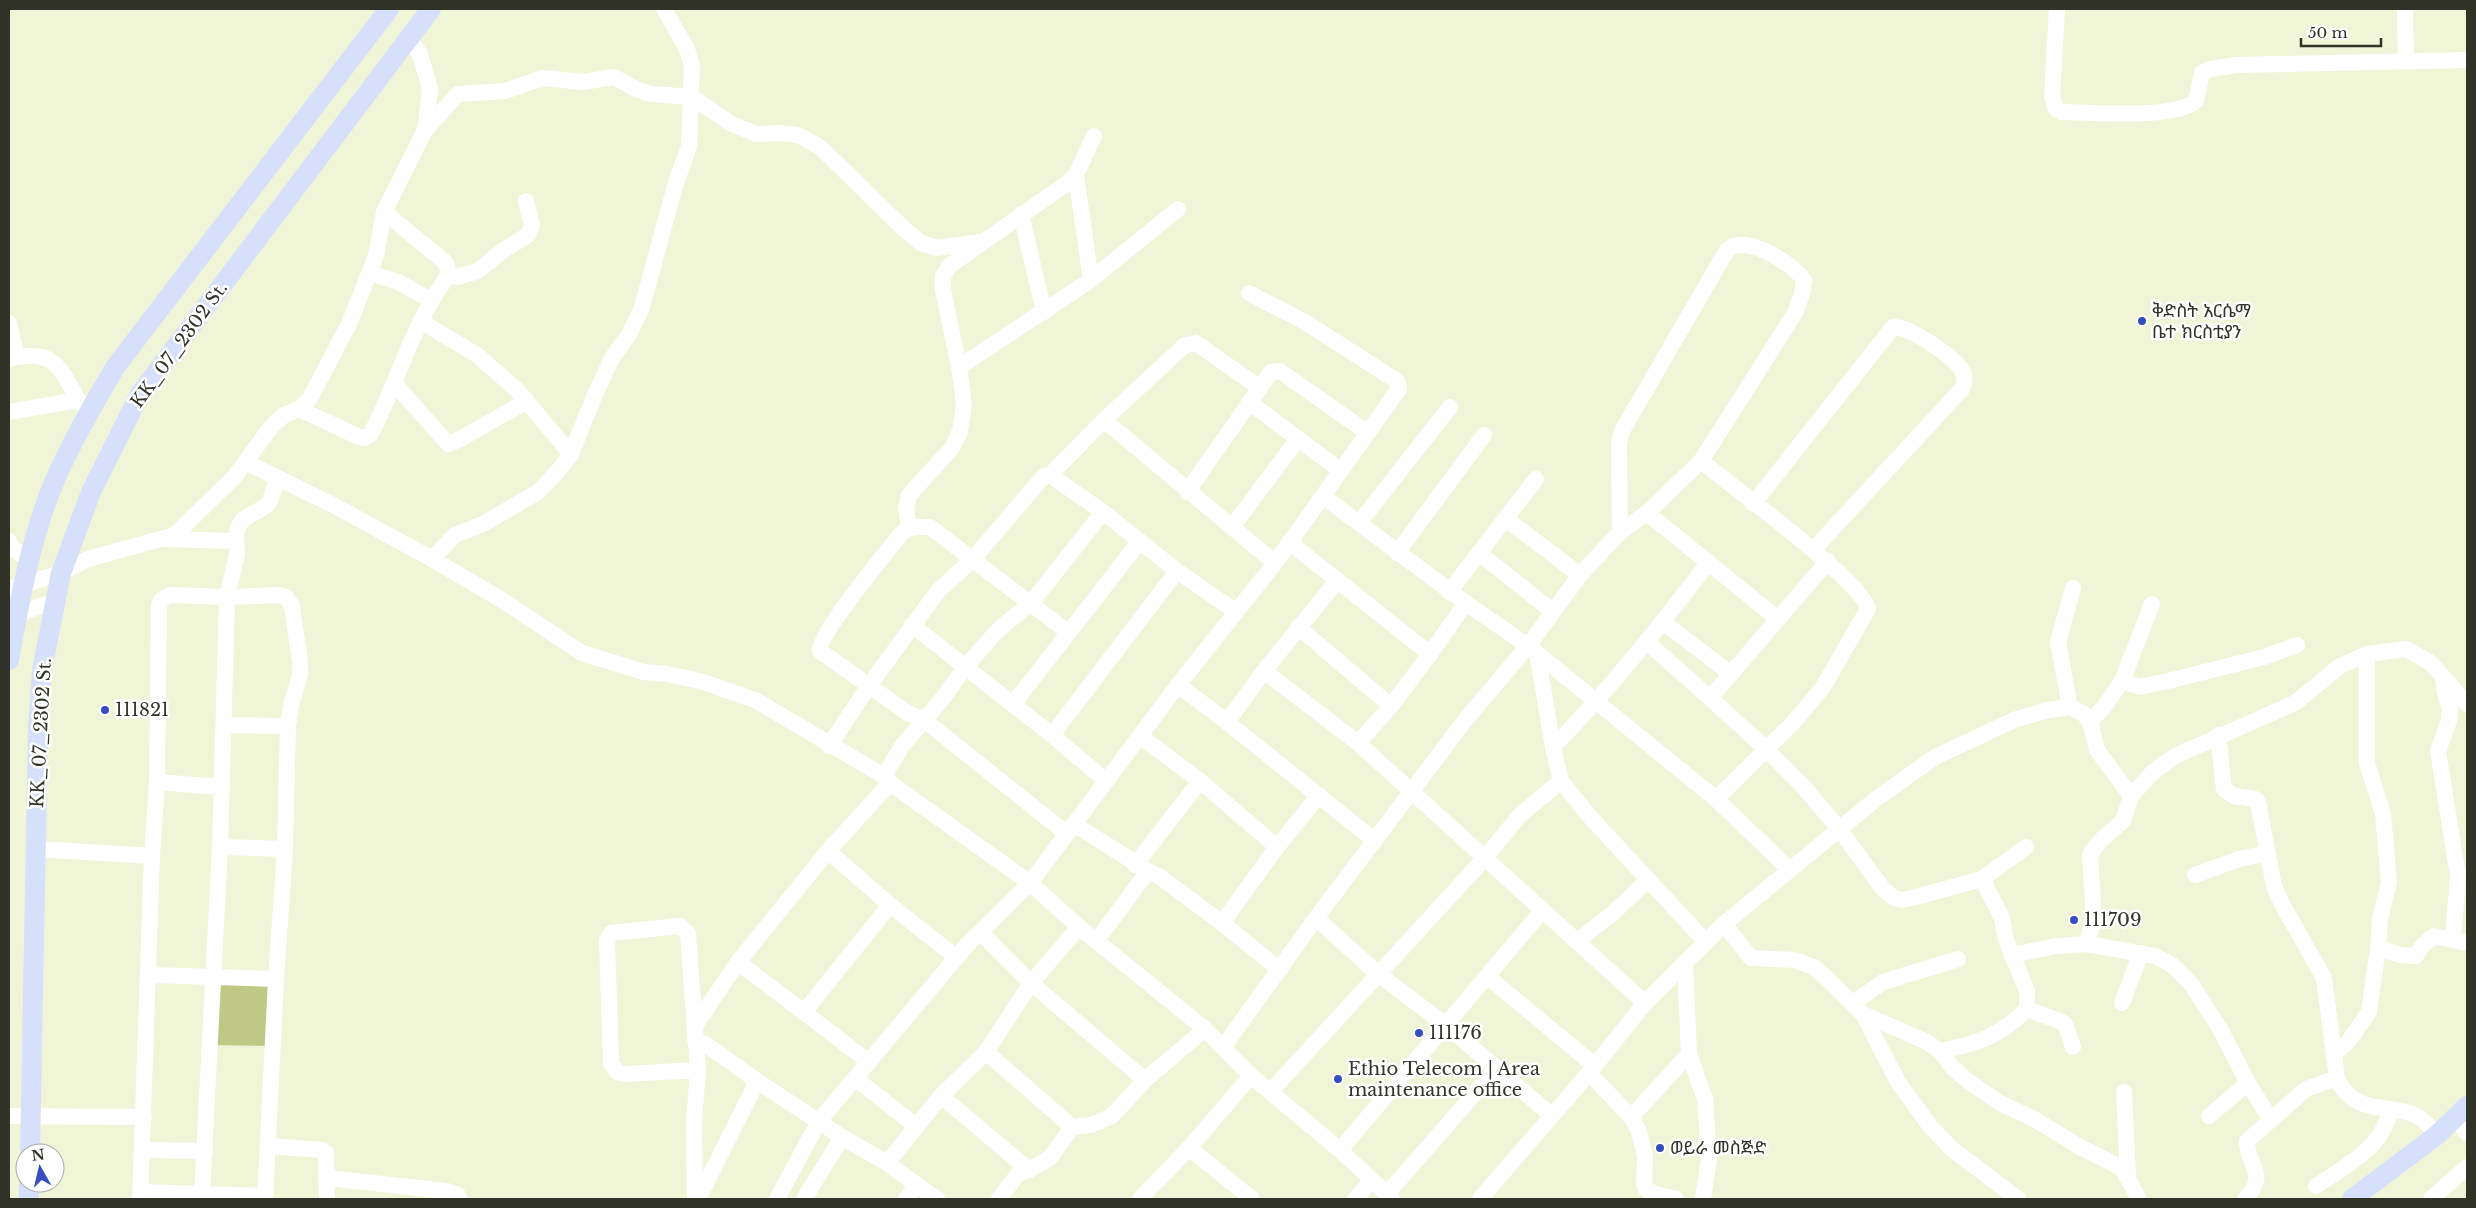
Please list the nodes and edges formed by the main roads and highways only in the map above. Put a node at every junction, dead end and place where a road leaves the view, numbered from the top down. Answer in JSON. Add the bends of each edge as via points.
{"nodes":[{"id":1,"x":388,"y":9,"type":"edge"},
{"id":2,"x":431,"y":9,"type":"edge"},
{"id":3,"x":17,"y":586,"type":"edge"},
{"id":4,"x":13,"y":617,"type":"edge"},
{"id":5,"x":9,"y":660,"type":"edge"},
{"id":6,"x":2467,"y":1106,"type":"edge"},
{"id":7,"x":2465,"y":1127,"type":"edge"},
{"id":8,"x":30,"y":1143,"type":"edge"},
{"id":9,"x":2352,"y":1199,"type":"edge"},
{"id":10,"x":2377,"y":1199,"type":"edge"}],
"edges":[{"from":1,"to":3,"type":"main road","name":"KK_07_2302 St.","via":[[84,406],[30,560]]},
{"from":2,"to":8,"type":"main road","name":"KK_07_2302 St.","via":[[140,394],[91,492],[61,573],[42,670]]},
{"from":3,"to":4,"type":"main road","name":"KK_07_2302 St."},
{"from":4,"to":5,"type":"main road","name":"KK_07_2302 St."},
{"from":6,"to":9,"type":"main road","via":[[2437,1135]]},
{"from":7,"to":10,"type":"main road"}]}
